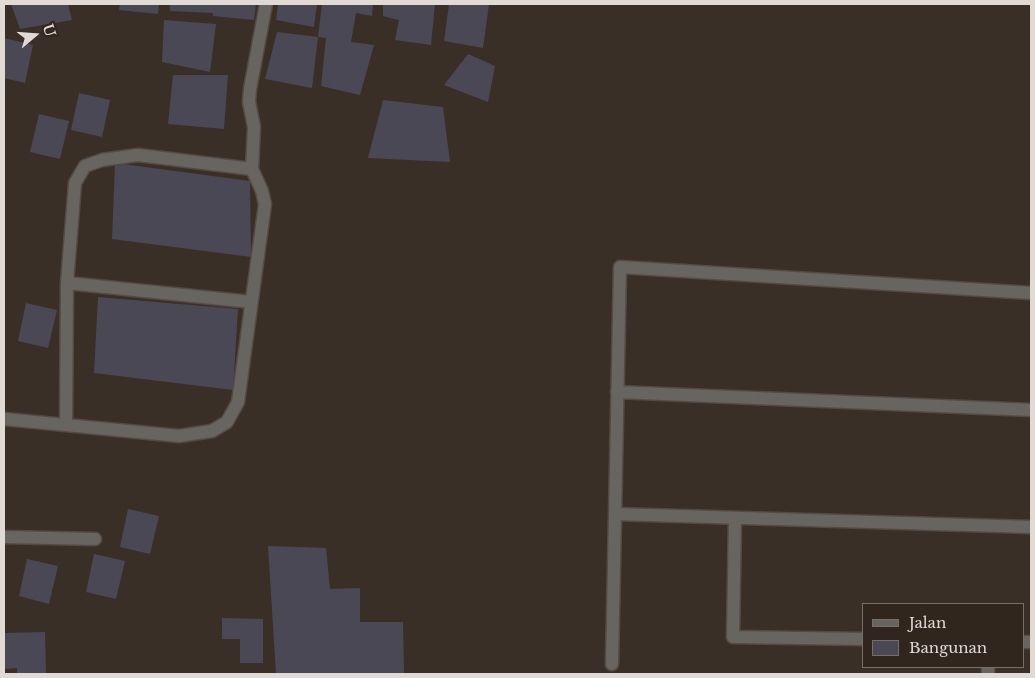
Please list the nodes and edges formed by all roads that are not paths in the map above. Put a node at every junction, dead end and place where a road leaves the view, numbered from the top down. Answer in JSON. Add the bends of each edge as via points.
{"nodes":[{"id":1,"x":266,"y":4,"type":"edge"},
{"id":2,"x":252,"y":169,"type":"junction"},
{"id":3,"x":67,"y":283,"type":"junction"},
{"id":4,"x":1031,"y":293,"type":"edge"},
{"id":5,"x":251,"y":302,"type":"junction"},
{"id":6,"x":617,"y":392,"type":"junction"},
{"id":7,"x":1031,"y":410,"type":"edge"},
{"id":8,"x":4,"y":419,"type":"edge"},
{"id":9,"x":66,"y":425,"type":"junction"},
{"id":10,"x":615,"y":514,"type":"junction"},
{"id":11,"x":734,"y":518,"type":"junction"},
{"id":12,"x":1031,"y":527,"type":"edge"},
{"id":13,"x":4,"y":537,"type":"edge"},
{"id":14,"x":95,"y":540,"type":"dead end"},
{"id":15,"x":862,"y":639,"type":"edge"},
{"id":16,"x":612,"y":664,"type":"dead end"}],
"edges":[{"from":1,"to":2,"type":"street","via":[[250,89],[254,127]]},
{"from":2,"to":3,"type":"street","via":[[138,155],[85,166],[75,183]]},
{"from":2,"to":5,"type":"street","via":[[265,204]]},
{"from":3,"to":5,"type":"street"},
{"from":3,"to":9,"type":"street"},
{"from":4,"to":6,"type":"street","via":[[620,267]]},
{"from":5,"to":9,"type":"street","via":[[238,402],[228,422],[212,431],[179,436]]},
{"from":6,"to":7,"type":"street"},
{"from":6,"to":10,"type":"street"},
{"from":8,"to":9,"type":"street"},
{"from":10,"to":11,"type":"street"},
{"from":10,"to":16,"type":"street"},
{"from":11,"to":12,"type":"street"},
{"from":11,"to":15,"type":"street","via":[[733,637]]},
{"from":13,"to":14,"type":"street"}]}
